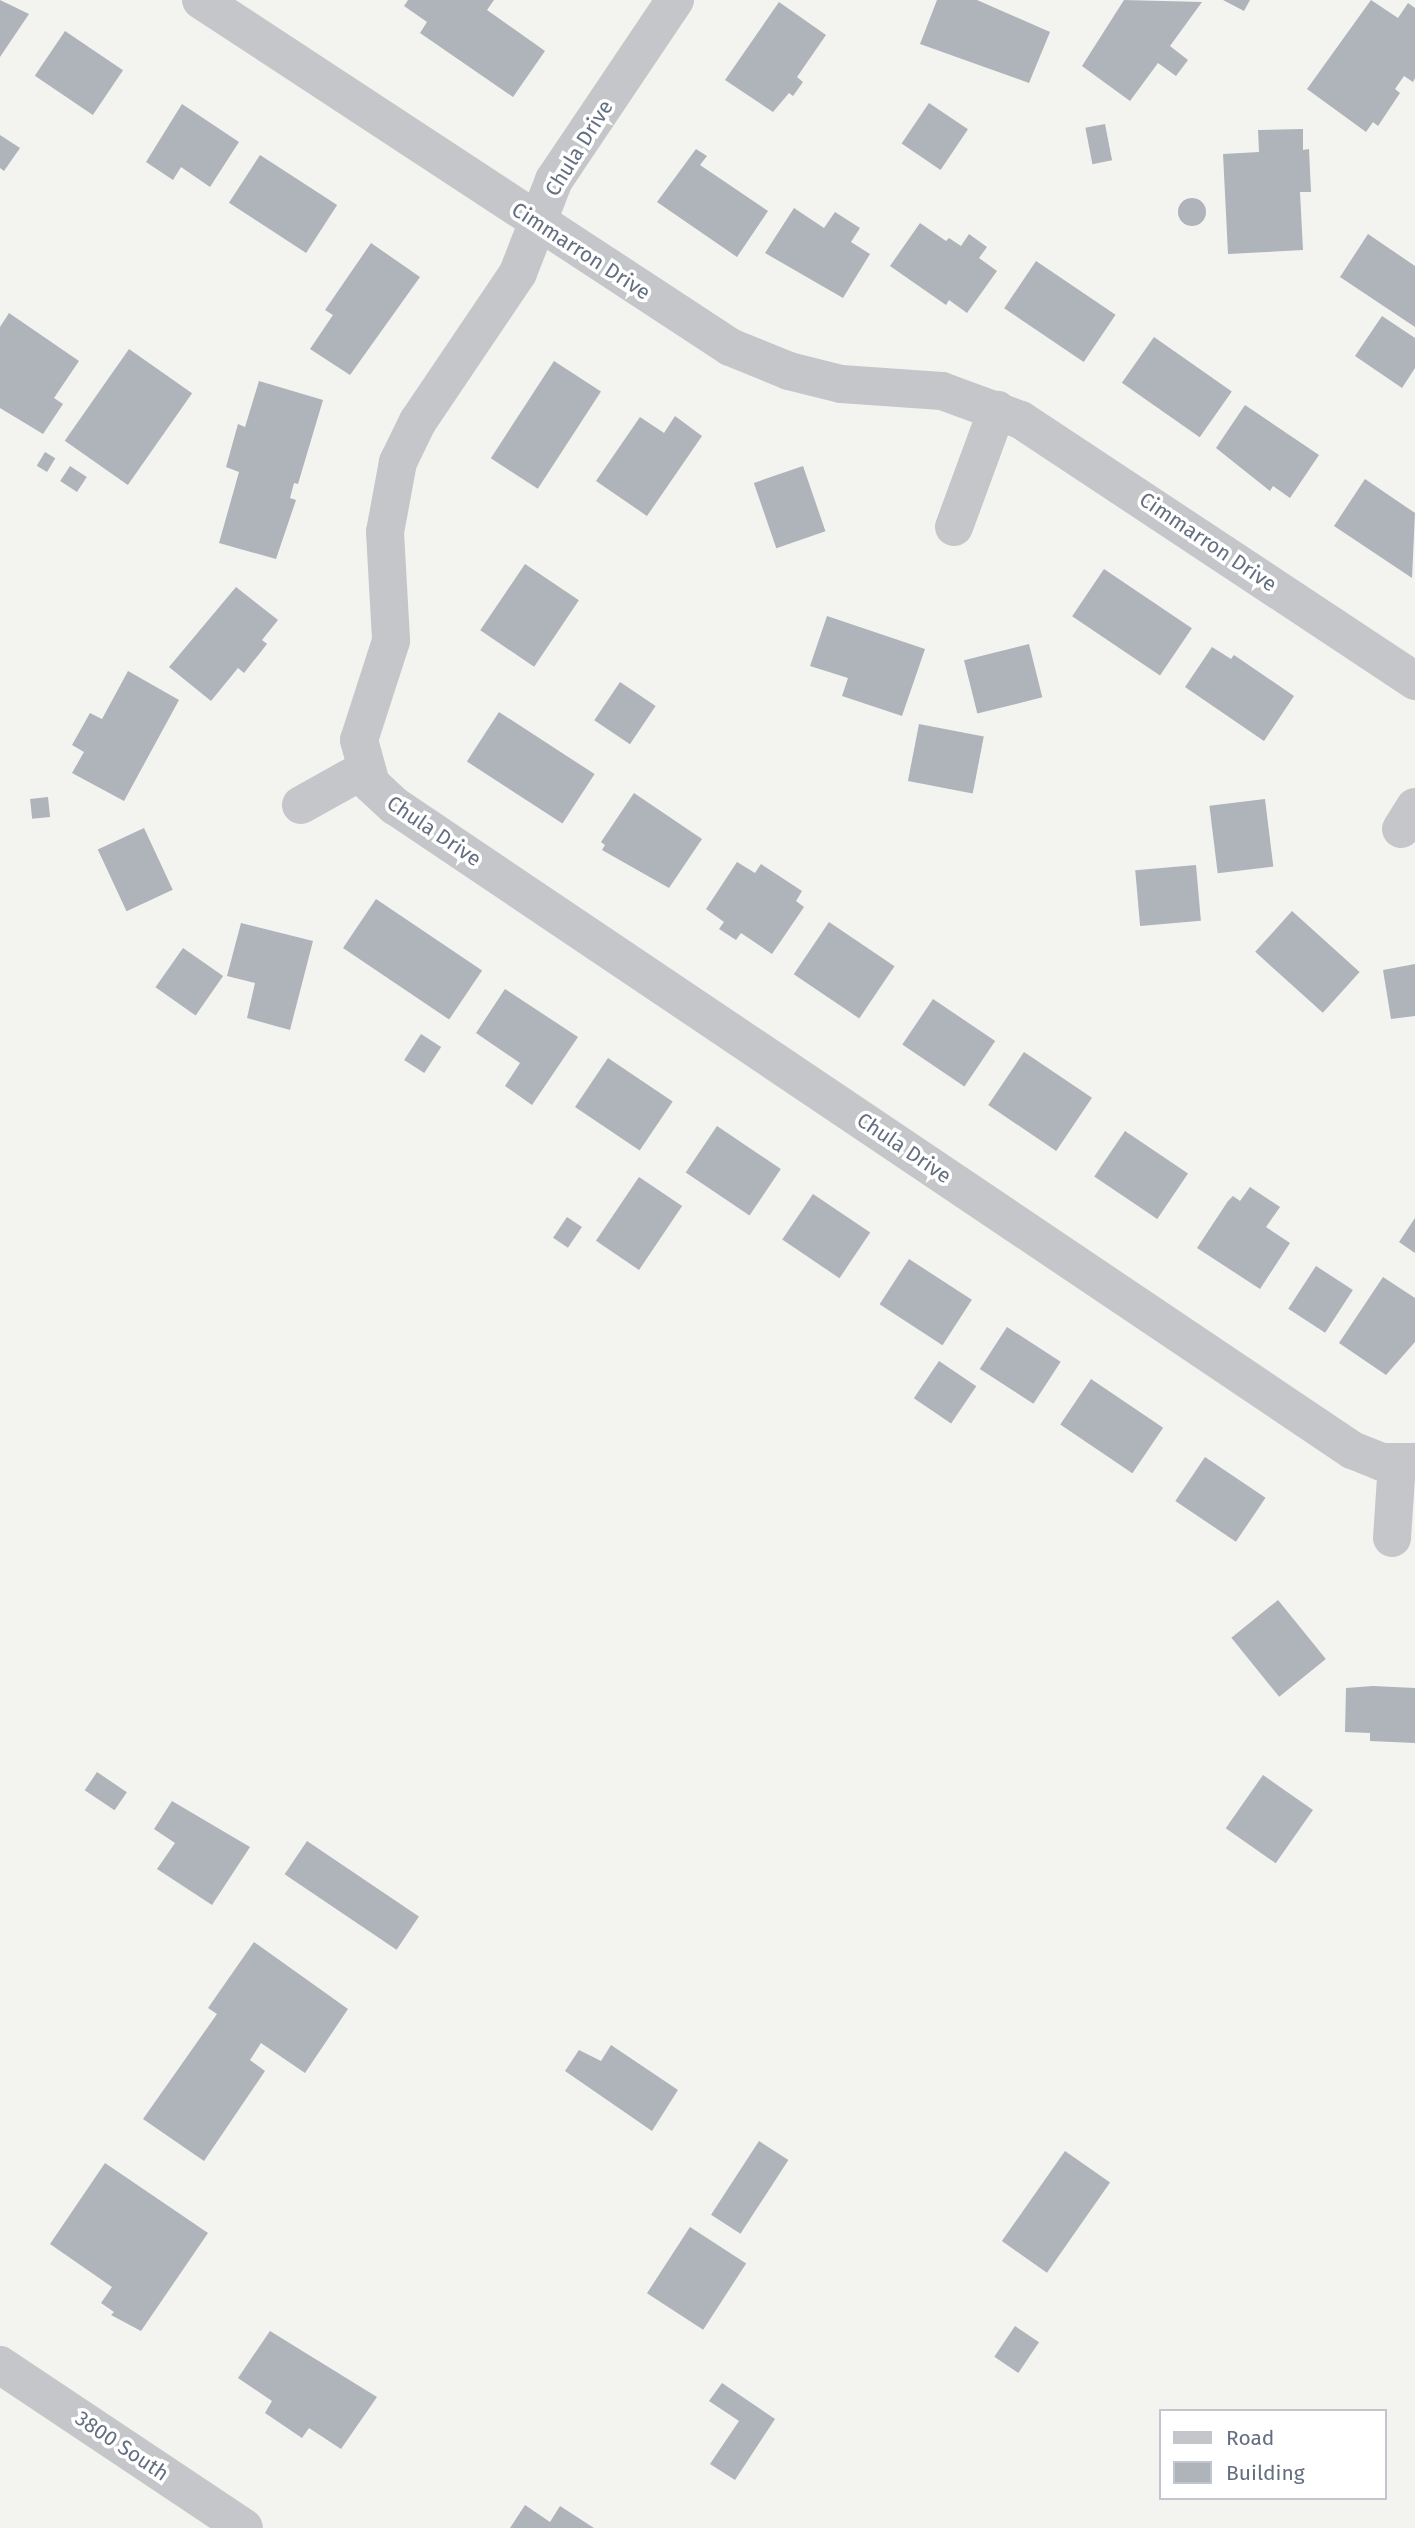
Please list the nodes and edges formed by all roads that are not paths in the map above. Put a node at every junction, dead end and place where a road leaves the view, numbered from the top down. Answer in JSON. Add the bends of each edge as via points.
{"nodes":[{"id":1,"x":201,"y":0,"type":"edge"},
{"id":2,"x":675,"y":0,"type":"edge"},
{"id":3,"x":538,"y":222,"type":"junction"},
{"id":4,"x":997,"y":410,"type":"junction"},
{"id":5,"x":954,"y":527,"type":"dead end"},
{"id":6,"x":1415,"y":681,"type":"edge"},
{"id":7,"x":364,"y":770,"type":"junction"},
{"id":8,"x":301,"y":805,"type":"dead end"},
{"id":9,"x":1406,"y":1463,"type":"edge"},
{"id":10,"x":1392,"y":1538,"type":"dead end"},
{"id":11,"x":0,"y":2365,"type":"edge"},
{"id":12,"x":244,"y":2528,"type":"edge"}],
"edges":[{"from":1,"to":3,"type":"street","name":"Cimmarron Drive"},
{"from":2,"to":3,"type":"street","name":"Chula Drive","via":[[554,180]]},
{"from":3,"to":4,"type":"street","name":"Cimmarron Drive","via":[[751,358],[841,384],[942,391]]},
{"from":3,"to":7,"type":"street","name":"Chula Drive","via":[[518,273],[418,421],[398,462],[385,532],[391,641],[380,685],[361,727]]},
{"from":4,"to":5,"type":"street"},
{"from":4,"to":6,"type":"street","name":"Cimmarron Drive","via":[[1066,446]]},
{"from":7,"to":8,"type":"street"},
{"from":7,"to":9,"type":"street","name":"Chula Drive","via":[[371,785],[395,806],[1352,1450]]},
{"from":9,"to":10,"type":"street","name":"Chula Drive"},
{"from":11,"to":12,"type":"street","name":"3800 South"}]}
